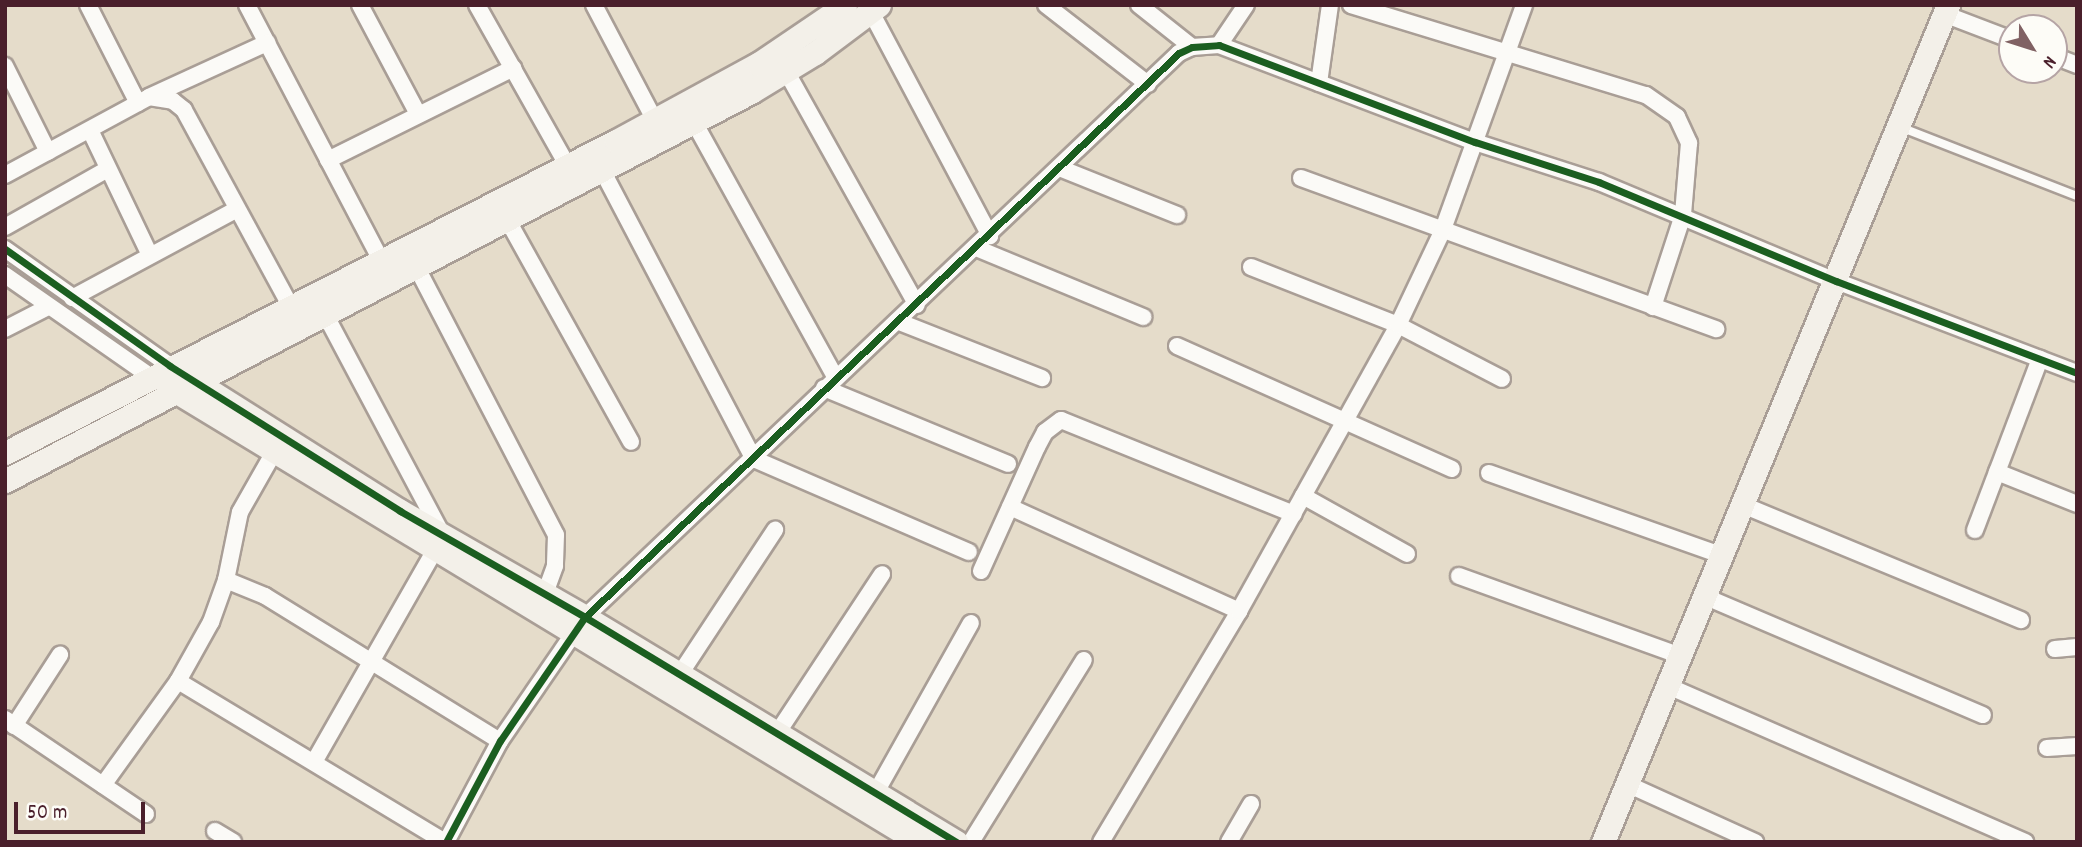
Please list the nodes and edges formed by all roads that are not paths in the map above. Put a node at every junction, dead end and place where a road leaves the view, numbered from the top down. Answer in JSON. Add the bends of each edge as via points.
{"nodes":[{"id":1,"x":88,"y":5,"type":"edge"},
{"id":2,"x":247,"y":5,"type":"edge"},
{"id":3,"x":360,"y":5,"type":"edge"},
{"id":4,"x":477,"y":5,"type":"edge"},
{"id":5,"x":845,"y":5,"type":"edge"},
{"id":6,"x":1046,"y":5,"type":"edge"},
{"id":7,"x":1139,"y":5,"type":"edge"},
{"id":8,"x":1246,"y":5,"type":"edge"},
{"id":9,"x":1330,"y":5,"type":"edge"},
{"id":10,"x":1350,"y":5,"type":"edge"},
{"id":11,"x":1524,"y":5,"type":"edge"},
{"id":12,"x":597,"y":6,"type":"edge"},
{"id":13,"x":875,"y":8,"type":"edge"},
{"id":14,"x":1946,"y":10,"type":"edge"},
{"id":15,"x":1998,"y":34,"type":"edge"},
{"id":16,"x":267,"y":43,"type":"junction"},
{"id":17,"x":1219,"y":45,"type":"junction"},
{"id":18,"x":1192,"y":47,"type":"junction"},
{"id":19,"x":1508,"y":50,"type":"junction"},
{"id":20,"x":5,"y":66,"type":"edge"},
{"id":21,"x":513,"y":68,"type":"junction"},
{"id":22,"x":786,"y":71,"type":"junction"},
{"id":23,"x":1319,"y":83,"type":"junction"},
{"id":24,"x":1148,"y":84,"type":"junction"},
{"id":25,"x":143,"y":100,"type":"junction"},
{"id":26,"x":417,"y":112,"type":"junction"},
{"id":27,"x":654,"y":119,"type":"junction"},
{"id":28,"x":694,"y":121,"type":"junction"},
{"id":29,"x":1899,"y":126,"type":"junction"},
{"id":30,"x":90,"y":130,"type":"junction"},
{"id":31,"x":1475,"y":142,"type":"junction"},
{"id":32,"x":48,"y":152,"type":"junction"},
{"id":33,"x":328,"y":160,"type":"junction"},
{"id":34,"x":567,"y":165,"type":"junction"},
{"id":35,"x":108,"y":169,"type":"junction"},
{"id":36,"x":1062,"y":169,"type":"junction"},
{"id":37,"x":602,"y":170,"type":"junction"},
{"id":38,"x":5,"y":175,"type":"edge"},
{"id":39,"x":1301,"y":178,"type":"dead end"},
{"id":40,"x":2077,"y":196,"type":"edge"},
{"id":41,"x":237,"y":209,"type":"junction"},
{"id":42,"x":1177,"y":215,"type":"dead end"},
{"id":43,"x":1683,"y":215,"type":"junction"},
{"id":44,"x":507,"y":219,"type":"junction"},
{"id":45,"x":5,"y":227,"type":"edge"},
{"id":46,"x":1442,"y":232,"type":"junction"},
{"id":47,"x":990,"y":236,"type":"junction"},
{"id":48,"x":976,"y":248,"type":"junction"},
{"id":49,"x":5,"y":249,"type":"edge"},
{"id":50,"x":150,"y":254,"type":"junction"},
{"id":51,"x":381,"y":260,"type":"junction"},
{"id":52,"x":416,"y":266,"type":"junction"},
{"id":53,"x":1251,"y":267,"type":"dead end"},
{"id":54,"x":5,"y":275,"type":"edge"},
{"id":55,"x":1836,"y":281,"type":"junction"},
{"id":56,"x":72,"y":298,"type":"junction"},
{"id":57,"x":917,"y":304,"type":"junction"},
{"id":58,"x":48,"y":307,"type":"junction"},
{"id":59,"x":291,"y":307,"type":"junction"},
{"id":60,"x":1653,"y":307,"type":"junction"},
{"id":61,"x":325,"y":314,"type":"junction"},
{"id":62,"x":1143,"y":317,"type":"dead end"},
{"id":63,"x":897,"y":321,"type":"junction"},
{"id":64,"x":1398,"y":326,"type":"junction"},
{"id":65,"x":1716,"y":329,"type":"dead end"},
{"id":66,"x":5,"y":330,"type":"edge"},
{"id":67,"x":1177,"y":345,"type":"dead end"},
{"id":68,"x":2040,"y":359,"type":"junction"},
{"id":69,"x":161,"y":371,"type":"junction"},
{"id":70,"x":2077,"y":373,"type":"edge"},
{"id":71,"x":1042,"y":378,"type":"dead end"},
{"id":72,"x":1502,"y":379,"type":"dead end"},
{"id":73,"x":830,"y":383,"type":"junction"},
{"id":74,"x":186,"y":387,"type":"junction"},
{"id":75,"x":1346,"y":418,"type":"junction"},
{"id":76,"x":631,"y":442,"type":"dead end"},
{"id":77,"x":5,"y":453,"type":"edge"},
{"id":78,"x":273,"y":454,"type":"junction"},
{"id":79,"x":754,"y":459,"type":"junction"},
{"id":80,"x":1007,"y":464,"type":"dead end"},
{"id":81,"x":1451,"y":469,"type":"dead end"},
{"id":82,"x":1997,"y":472,"type":"junction"},
{"id":83,"x":1489,"y":473,"type":"dead end"},
{"id":84,"x":5,"y":481,"type":"edge"},
{"id":85,"x":1303,"y":496,"type":"junction"},
{"id":86,"x":2077,"y":504,"type":"edge"},
{"id":87,"x":1744,"y":505,"type":"junction"},
{"id":88,"x":1010,"y":507,"type":"junction"},
{"id":89,"x":1294,"y":514,"type":"junction"},
{"id":90,"x":775,"y":530,"type":"dead end"},
{"id":91,"x":1975,"y":530,"type":"dead end"},
{"id":92,"x":439,"y":544,"type":"junction"},
{"id":93,"x":969,"y":552,"type":"dead end"},
{"id":94,"x":1407,"y":554,"type":"dead end"},
{"id":95,"x":1723,"y":556,"type":"junction"},
{"id":96,"x":981,"y":571,"type":"dead end"},
{"id":97,"x":883,"y":574,"type":"dead end"},
{"id":98,"x":1459,"y":576,"type":"dead end"},
{"id":99,"x":226,"y":580,"type":"junction"},
{"id":100,"x":545,"y":594,"type":"junction"},
{"id":101,"x":1706,"y":597,"type":"junction"},
{"id":102,"x":1239,"y":611,"type":"junction"},
{"id":103,"x":2021,"y":620,"type":"dead end"},
{"id":104,"x":971,"y":623,"type":"dead end"},
{"id":105,"x":580,"y":624,"type":"junction"},
{"id":106,"x":2077,"y":647,"type":"edge"},
{"id":107,"x":2055,"y":649,"type":"dead end"},
{"id":108,"x":61,"y":655,"type":"dead end"},
{"id":109,"x":1681,"y":656,"type":"junction"},
{"id":110,"x":1084,"y":660,"type":"dead end"},
{"id":111,"x":371,"y":662,"type":"junction"},
{"id":112,"x":680,"y":674,"type":"junction"},
{"id":113,"x":178,"y":681,"type":"junction"},
{"id":114,"x":1668,"y":686,"type":"junction"},
{"id":115,"x":1983,"y":715,"type":"dead end"},
{"id":116,"x":10,"y":722,"type":"edge"},
{"id":117,"x":778,"y":732,"type":"junction"},
{"id":118,"x":500,"y":741,"type":"junction"},
{"id":119,"x":2077,"y":746,"type":"edge"},
{"id":120,"x":2047,"y":748,"type":"dead end"},
{"id":121,"x":314,"y":762,"type":"junction"},
{"id":122,"x":1627,"y":784,"type":"junction"},
{"id":123,"x":103,"y":785,"type":"junction"},
{"id":124,"x":872,"y":800,"type":"junction"},
{"id":125,"x":1251,"y":804,"type":"dead end"},
{"id":126,"x":146,"y":814,"type":"dead end"},
{"id":127,"x":215,"y":831,"type":"dead end"},
{"id":128,"x":233,"y":842,"type":"edge"},
{"id":129,"x":446,"y":842,"type":"edge"},
{"id":130,"x":919,"y":842,"type":"edge"},
{"id":131,"x":956,"y":842,"type":"edge"},
{"id":132,"x":971,"y":842,"type":"edge"},
{"id":133,"x":1101,"y":842,"type":"edge"},
{"id":134,"x":1229,"y":842,"type":"edge"},
{"id":135,"x":1604,"y":842,"type":"edge"},
{"id":136,"x":1755,"y":842,"type":"edge"},
{"id":137,"x":2025,"y":842,"type":"edge"}],
"edges":[{"from":1,"to":25,"type":"street"},
{"from":2,"to":16,"type":"street"},
{"from":3,"to":26,"type":"street"},
{"from":4,"to":21,"type":"street"},
{"from":5,"to":27,"type":"street","via":[[758,64]]},
{"from":6,"to":24,"type":"street"},
{"from":7,"to":18,"type":"street"},
{"from":8,"to":17,"type":"street"},
{"from":9,"to":23,"type":"street"},
{"from":10,"to":19,"type":"street"},
{"from":11,"to":19,"type":"street"},
{"from":12,"to":27,"type":"street"},
{"from":13,"to":22,"type":"street"},
{"from":13,"to":47,"type":"street"},
{"from":14,"to":15,"type":"street"},
{"from":14,"to":29,"type":"street"},
{"from":16,"to":25,"type":"street"},
{"from":16,"to":33,"type":"street"},
{"from":17,"to":18,"type":"street"},
{"from":17,"to":23,"type":"street"},
{"from":18,"to":24,"type":"street"},
{"from":19,"to":31,"type":"street"},
{"from":19,"to":43,"type":"street","via":[[1646,95],[1664,106],[1684,127],[1689,143]]},
{"from":20,"to":32,"type":"street"},
{"from":21,"to":26,"type":"street"},
{"from":21,"to":34,"type":"street"},
{"from":22,"to":28,"type":"street"},
{"from":22,"to":57,"type":"street"},
{"from":23,"to":31,"type":"street"},
{"from":24,"to":36,"type":"street"},
{"from":25,"to":30,"type":"street"},
{"from":25,"to":41,"type":"street","via":[[173,101],[184,110]]},
{"from":26,"to":33,"type":"street"},
{"from":27,"to":34,"type":"street"},
{"from":28,"to":37,"type":"street"},
{"from":28,"to":73,"type":"street"},
{"from":29,"to":40,"type":"lane"},
{"from":29,"to":55,"type":"street"},
{"from":30,"to":32,"type":"street"},
{"from":30,"to":35,"type":"street"},
{"from":31,"to":43,"type":"street"},
{"from":31,"to":46,"type":"street"},
{"from":32,"to":38,"type":"street"},
{"from":33,"to":51,"type":"street"},
{"from":34,"to":51,"type":"street"},
{"from":35,"to":45,"type":"street"},
{"from":35,"to":50,"type":"street"},
{"from":36,"to":42,"type":"street"},
{"from":36,"to":47,"type":"street"},
{"from":37,"to":44,"type":"street"},
{"from":37,"to":79,"type":"street"},
{"from":39,"to":46,"type":"street"},
{"from":41,"to":50,"type":"street"},
{"from":41,"to":59,"type":"street"},
{"from":43,"to":55,"type":"street"},
{"from":43,"to":60,"type":"street"},
{"from":44,"to":52,"type":"street"},
{"from":44,"to":76,"type":"street"},
{"from":46,"to":60,"type":"street"},
{"from":46,"to":64,"type":"street"},
{"from":47,"to":48,"type":"street"},
{"from":48,"to":57,"type":"street"},
{"from":48,"to":62,"type":"street"},
{"from":49,"to":56,"type":"street"},
{"from":50,"to":56,"type":"street"},
{"from":51,"to":59,"type":"street"},
{"from":52,"to":61,"type":"street"},
{"from":52,"to":100,"type":"street","via":[[556,535],[555,565]]},
{"from":53,"to":64,"type":"street"},
{"from":54,"to":58,"type":"street"},
{"from":55,"to":68,"type":"street"},
{"from":55,"to":87,"type":"street"},
{"from":56,"to":69,"type":"street"},
{"from":57,"to":63,"type":"street"},
{"from":58,"to":66,"type":"street"},
{"from":58,"to":69,"type":"street"},
{"from":59,"to":69,"type":"street"},
{"from":60,"to":65,"type":"street"},
{"from":61,"to":74,"type":"street"},
{"from":61,"to":92,"type":"street"},
{"from":63,"to":71,"type":"street"},
{"from":63,"to":73,"type":"street"},
{"from":64,"to":72,"type":"street"},
{"from":64,"to":75,"type":"street"},
{"from":67,"to":75,"type":"street"},
{"from":68,"to":70,"type":"street"},
{"from":68,"to":82,"type":"street"},
{"from":69,"to":74,"type":"street"},
{"from":69,"to":77,"type":"street"},
{"from":73,"to":79,"type":"street"},
{"from":73,"to":80,"type":"street"},
{"from":74,"to":78,"type":"street"},
{"from":74,"to":84,"type":"street"},
{"from":74,"to":92,"type":"street"},
{"from":75,"to":81,"type":"street"},
{"from":75,"to":85,"type":"street"},
{"from":78,"to":92,"type":"street"},
{"from":78,"to":99,"type":"street","via":[[240,512]]},
{"from":79,"to":93,"type":"street"},
{"from":79,"to":105,"type":"street"},
{"from":82,"to":86,"type":"street"},
{"from":82,"to":91,"type":"street"},
{"from":83,"to":95,"type":"street"},
{"from":85,"to":89,"type":"street"},
{"from":85,"to":94,"type":"street"},
{"from":87,"to":95,"type":"street"},
{"from":87,"to":103,"type":"street"},
{"from":88,"to":89,"type":"street","via":[[1045,432],[1061,420]]},
{"from":88,"to":96,"type":"street"},
{"from":88,"to":102,"type":"street"},
{"from":89,"to":102,"type":"street"},
{"from":90,"to":112,"type":"street"},
{"from":92,"to":100,"type":"street"},
{"from":92,"to":105,"type":"street"},
{"from":92,"to":111,"type":"street"},
{"from":95,"to":101,"type":"street"},
{"from":97,"to":117,"type":"street"},
{"from":98,"to":109,"type":"street"},
{"from":99,"to":111,"type":"street","via":[[265,596]]},
{"from":99,"to":113,"type":"street","via":[[211,622]]},
{"from":100,"to":105,"type":"street"},
{"from":101,"to":109,"type":"street"},
{"from":101,"to":115,"type":"street"},
{"from":102,"to":133,"type":"street"},
{"from":104,"to":124,"type":"street"},
{"from":105,"to":112,"type":"street"},
{"from":105,"to":118,"type":"street"},
{"from":105,"to":124,"type":"street"},
{"from":106,"to":107,"type":"street"},
{"from":108,"to":116,"type":"street"},
{"from":109,"to":114,"type":"street"},
{"from":110,"to":132,"type":"street"},
{"from":111,"to":118,"type":"street"},
{"from":111,"to":121,"type":"street"},
{"from":112,"to":117,"type":"street"},
{"from":113,"to":121,"type":"street"},
{"from":113,"to":123,"type":"street"},
{"from":114,"to":122,"type":"street"},
{"from":114,"to":137,"type":"street"},
{"from":116,"to":123,"type":"street"},
{"from":117,"to":124,"type":"street"},
{"from":118,"to":129,"type":"street"},
{"from":119,"to":120,"type":"street"},
{"from":121,"to":129,"type":"street"},
{"from":122,"to":135,"type":"street"},
{"from":122,"to":136,"type":"street"},
{"from":123,"to":126,"type":"street"},
{"from":124,"to":130,"type":"street"},
{"from":124,"to":131,"type":"street"},
{"from":125,"to":134,"type":"street"},
{"from":127,"to":128,"type":"street"}]}
